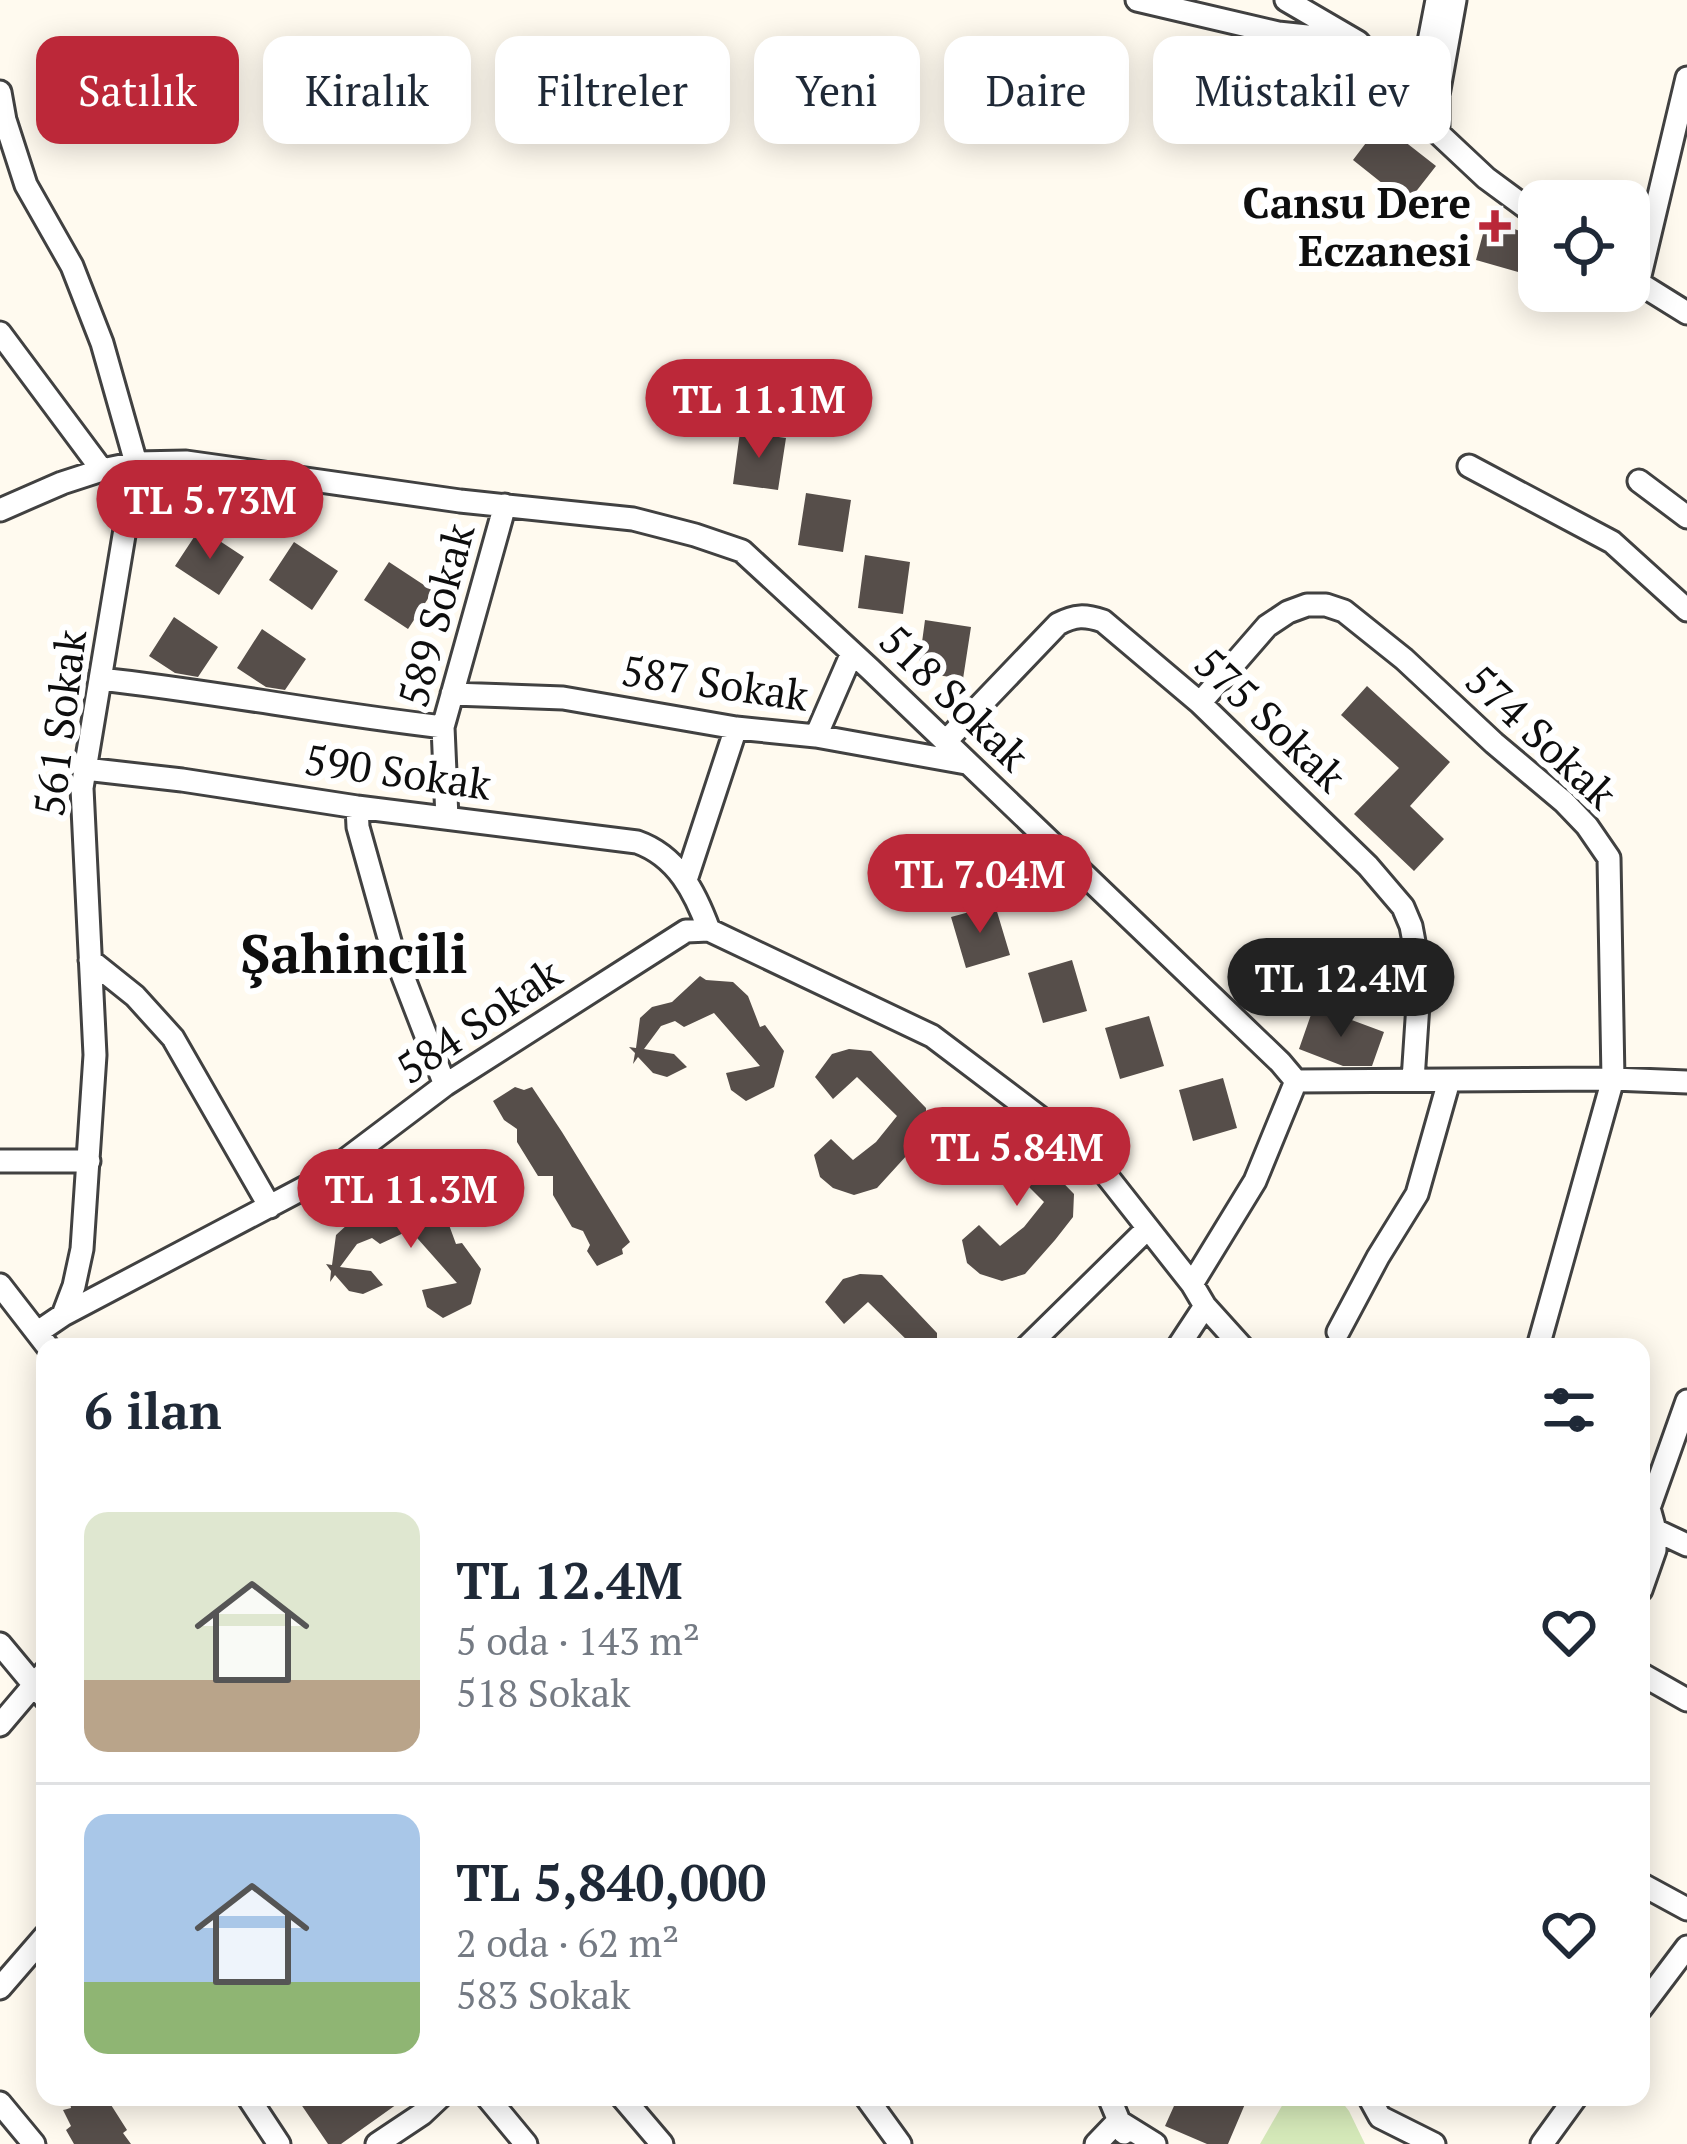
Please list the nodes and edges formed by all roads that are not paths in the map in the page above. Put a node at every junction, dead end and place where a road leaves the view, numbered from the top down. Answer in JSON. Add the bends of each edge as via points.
{"nodes":[{"id":1,"x":1137,"y":0,"type":"edge"},
{"id":2,"x":1286,"y":0,"type":"edge"},
{"id":3,"x":1437,"y":0,"type":"edge"},
{"id":4,"x":1455,"y":0,"type":"edge"},
{"id":5,"x":1305,"y":36,"type":"edge"},
{"id":6,"x":1348,"y":36,"type":"edge"},
{"id":7,"x":1430,"y":36,"type":"edge"},
{"id":8,"x":1449,"y":36,"type":"edge"},
{"id":9,"x":1687,"y":78,"type":"edge"},
{"id":10,"x":0,"y":92,"type":"edge"},
{"id":11,"x":1450,"y":144,"type":"edge"},
{"id":12,"x":0,"y":159,"type":"edge"},
{"id":13,"x":26,"y":185,"type":"junction"},
{"id":14,"x":1518,"y":202,"type":"edge"},
{"id":15,"x":1650,"y":219,"type":"edge"},
{"id":16,"x":1650,"y":290,"type":"edge"},
{"id":17,"x":1687,"y":313,"type":"edge"},
{"id":18,"x":0,"y":333,"type":"edge"},
{"id":19,"x":136,"y":463,"type":"junction"},
{"id":20,"x":1469,"y":466,"type":"dead end"},
{"id":21,"x":102,"y":470,"type":"junction"},
{"id":22,"x":1639,"y":481,"type":"dead end"},
{"id":23,"x":505,"y":505,"type":"junction"},
{"id":24,"x":0,"y":511,"type":"edge"},
{"id":25,"x":1687,"y":517,"type":"edge"},
{"id":26,"x":1687,"y":610,"type":"edge"},
{"id":27,"x":852,"y":653,"type":"junction"},
{"id":28,"x":101,"y":679,"type":"junction"},
{"id":29,"x":452,"y":694,"type":"junction"},
{"id":30,"x":1200,"y":703,"type":"junction"},
{"id":31,"x":443,"y":727,"type":"junction"},
{"id":32,"x":736,"y":728,"type":"junction"},
{"id":33,"x":816,"y":736,"type":"junction"},
{"id":34,"x":945,"y":742,"type":"junction"},
{"id":35,"x":966,"y":764,"type":"junction"},
{"id":36,"x":86,"y":769,"type":"junction"},
{"id":37,"x":357,"y":807,"type":"junction"},
{"id":38,"x":447,"y":818,"type":"junction"},
{"id":39,"x":686,"y":880,"type":"junction"},
{"id":40,"x":713,"y":932,"type":"junction"},
{"id":41,"x":90,"y":960,"type":"junction"},
{"id":42,"x":1613,"y":1078,"type":"junction"},
{"id":43,"x":1295,"y":1081,"type":"junction"},
{"id":44,"x":1413,"y":1081,"type":"junction"},
{"id":45,"x":1449,"y":1082,"type":"junction"},
{"id":46,"x":1687,"y":1082,"type":"edge"},
{"id":47,"x":446,"y":1085,"type":"junction"},
{"id":48,"x":0,"y":1161,"type":"edge"},
{"id":49,"x":89,"y":1161,"type":"junction"},
{"id":50,"x":270,"y":1207,"type":"junction"},
{"id":51,"x":1147,"y":1229,"type":"junction"},
{"id":52,"x":1192,"y":1284,"type":"junction"},
{"id":53,"x":2,"y":1291,"type":"edge"},
{"id":54,"x":1205,"y":1306,"type":"junction"},
{"id":55,"x":63,"y":1315,"type":"junction"},
{"id":56,"x":1338,"y":1332,"type":"dead end"},
{"id":57,"x":42,"y":1338,"type":"edge"},
{"id":58,"x":44,"y":1338,"type":"edge"},
{"id":59,"x":1036,"y":1338,"type":"edge"},
{"id":60,"x":1184,"y":1338,"type":"edge"},
{"id":61,"x":1234,"y":1338,"type":"edge"},
{"id":62,"x":1541,"y":1338,"type":"edge"},
{"id":63,"x":1687,"y":1400,"type":"edge"},
{"id":64,"x":1650,"y":1508,"type":"edge"},
{"id":65,"x":1650,"y":1516,"type":"edge"},
{"id":66,"x":1687,"y":1545,"type":"edge"},
{"id":67,"x":0,"y":1644,"type":"edge"},
{"id":68,"x":1650,"y":1679,"type":"edge"},
{"id":69,"x":36,"y":1680,"type":"edge"},
{"id":70,"x":36,"y":1690,"type":"edge"},
{"id":71,"x":1687,"y":1700,"type":"edge"},
{"id":72,"x":0,"y":1725,"type":"edge"},
{"id":73,"x":1650,"y":1889,"type":"edge"},
{"id":74,"x":1687,"y":1909,"type":"edge"},
{"id":75,"x":36,"y":1946,"type":"edge"},
{"id":76,"x":1687,"y":1947,"type":"edge"},
{"id":77,"x":0,"y":1988,"type":"edge"},
{"id":78,"x":1650,"y":1996,"type":"edge"},
{"id":79,"x":0,"y":2102,"type":"edge"},
{"id":80,"x":254,"y":2106,"type":"edge"},
{"id":81,"x":430,"y":2106,"type":"edge"},
{"id":82,"x":494,"y":2106,"type":"edge"},
{"id":83,"x":630,"y":2106,"type":"edge"},
{"id":84,"x":873,"y":2106,"type":"edge"},
{"id":85,"x":1112,"y":2106,"type":"edge"},
{"id":86,"x":1374,"y":2106,"type":"edge"},
{"id":87,"x":1569,"y":2106,"type":"edge"},
{"id":88,"x":1118,"y":2121,"type":"junction"},
{"id":89,"x":34,"y":2144,"type":"edge"},
{"id":90,"x":279,"y":2144,"type":"edge"},
{"id":91,"x":377,"y":2144,"type":"edge"},
{"id":92,"x":526,"y":2144,"type":"edge"},
{"id":93,"x":662,"y":2144,"type":"edge"},
{"id":94,"x":900,"y":2144,"type":"edge"},
{"id":95,"x":1096,"y":2144,"type":"edge"},
{"id":96,"x":1129,"y":2144,"type":"edge"},
{"id":97,"x":1156,"y":2144,"type":"edge"},
{"id":98,"x":1434,"y":2144,"type":"edge"},
{"id":99,"x":1542,"y":2144,"type":"edge"}],
"edges":[{"from":1,"to":5,"type":"street"},
{"from":2,"to":6,"type":"street"},
{"from":3,"to":7,"type":"street"},
{"from":4,"to":8,"type":"street"},
{"from":9,"to":15,"type":"street"},
{"from":10,"to":13,"type":"street","name":"561 Sokak"},
{"from":11,"to":14,"type":"street"},
{"from":12,"to":13,"type":"street"},
{"from":13,"to":19,"type":"street","name":"561 Sokak","via":[[72,266]]},
{"from":16,"to":17,"type":"street"},
{"from":18,"to":21,"type":"street"},
{"from":19,"to":21,"type":"street"},
{"from":19,"to":23,"type":"street","via":[[186,462]]},
{"from":19,"to":28,"type":"street","name":"561 Sokak"},
{"from":20,"to":26,"type":"street","via":[[1612,542]]},
{"from":21,"to":24,"type":"street"},
{"from":22,"to":25,"type":"street"},
{"from":23,"to":27,"type":"street","name":"518 Sokak","via":[[633,519],[742,551]]},
{"from":23,"to":29,"type":"street","name":"589 Sokak"},
{"from":27,"to":33,"type":"street"},
{"from":27,"to":34,"type":"street","name":"518 Sokak"},
{"from":28,"to":31,"type":"street"},
{"from":28,"to":36,"type":"street","name":"561 Sokak"},
{"from":29,"to":31,"type":"street","name":"589 Sokak"},
{"from":29,"to":32,"type":"street","name":"587 Sokak","via":[[563,698]]},
{"from":30,"to":34,"type":"street","name":"575 Sokak","via":[[1103,621],[1072,617]]},
{"from":30,"to":42,"type":"street","name":"574 Sokak","via":[[1267,626],[1307,604],[1326,605],[1404,659],[1564,802],[1609,858]]},
{"from":30,"to":44,"type":"street","name":"575 Sokak","via":[[1403,907],[1420,974]]},
{"from":31,"to":38,"type":"street","name":"589 Sokak"},
{"from":32,"to":33,"type":"street","name":"587 Sokak"},
{"from":32,"to":39,"type":"street"},
{"from":33,"to":35,"type":"street","name":"587 Sokak"},
{"from":34,"to":35,"type":"street","name":"518 Sokak"},
{"from":35,"to":43,"type":"street","name":"518 Sokak"},
{"from":36,"to":37,"type":"street","name":"590 Sokak"},
{"from":36,"to":41,"type":"street","name":"561 Sokak"},
{"from":37,"to":38,"type":"street","name":"590 Sokak"},
{"from":37,"to":47,"type":"street","via":[[391,945]]},
{"from":38,"to":39,"type":"street","name":"590 Sokak","via":[[637,842],[669,859]]},
{"from":39,"to":40,"type":"street"},
{"from":40,"to":47,"type":"street","name":"584 Sokak","via":[[686,931]]},
{"from":40,"to":51,"type":"street","via":[[932,1036],[1092,1157]]},
{"from":41,"to":49,"type":"street","name":"561 Sokak"},
{"from":41,"to":50,"type":"street","via":[[173,1038]]},
{"from":42,"to":45,"type":"street"},
{"from":42,"to":46,"type":"street"},
{"from":42,"to":62,"type":"street","name":"574 Sokak"},
{"from":43,"to":44,"type":"street"},
{"from":43,"to":52,"type":"street","via":[[1255,1180]]},
{"from":44,"to":45,"type":"street"},
{"from":45,"to":56,"type":"street","via":[[1417,1194]]},
{"from":47,"to":50,"type":"street","name":"584 Sokak"},
{"from":48,"to":49,"type":"street"},
{"from":49,"to":55,"type":"street","name":"561 Sokak","via":[[82,1249]]},
{"from":50,"to":55,"type":"street","name":"584 Sokak"},
{"from":51,"to":52,"type":"street"},
{"from":51,"to":59,"type":"street"},
{"from":52,"to":54,"type":"street"},
{"from":53,"to":57,"type":"street"},
{"from":54,"to":60,"type":"street"},
{"from":54,"to":61,"type":"street"},
{"from":55,"to":58,"type":"street","name":"584 Sokak"},
{"from":63,"to":64,"type":"street"},
{"from":65,"to":66,"type":"street"},
{"from":67,"to":69,"type":"street"},
{"from":68,"to":71,"type":"street"},
{"from":70,"to":72,"type":"street"},
{"from":73,"to":74,"type":"street"},
{"from":75,"to":77,"type":"street"},
{"from":76,"to":78,"type":"street"},
{"from":79,"to":89,"type":"street"},
{"from":80,"to":90,"type":"street"},
{"from":81,"to":91,"type":"street"},
{"from":82,"to":92,"type":"street"},
{"from":83,"to":93,"type":"street"},
{"from":84,"to":94,"type":"street"},
{"from":85,"to":88,"type":"street"},
{"from":86,"to":98,"type":"street"},
{"from":87,"to":99,"type":"street"},
{"from":88,"to":95,"type":"street"},
{"from":88,"to":96,"type":"street"},
{"from":88,"to":97,"type":"street"}]}
